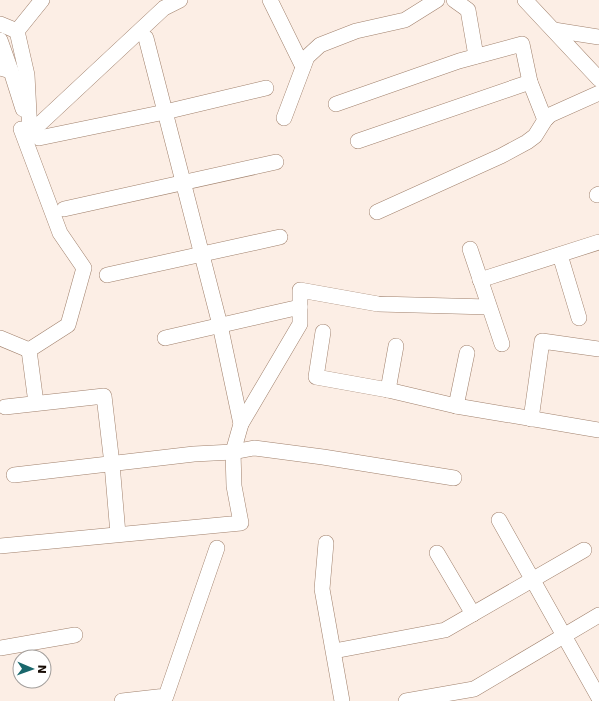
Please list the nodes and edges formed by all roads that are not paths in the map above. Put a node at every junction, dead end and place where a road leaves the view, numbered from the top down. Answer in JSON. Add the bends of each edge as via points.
{"nodes":[{"id":1,"x":42,"y":0,"type":"edge"},
{"id":2,"x":180,"y":0,"type":"edge"},
{"id":3,"x":270,"y":0,"type":"edge"},
{"id":4,"x":437,"y":0,"type":"edge"},
{"id":5,"x":454,"y":0,"type":"edge"},
{"id":6,"x":525,"y":0,"type":"edge"},
{"id":7,"x":0,"y":24,"type":"edge"},
{"id":8,"x":554,"y":30,"type":"junction"},
{"id":9,"x":18,"y":31,"type":"junction"},
{"id":10,"x":599,"y":37,"type":"edge"},
{"id":11,"x":146,"y":38,"type":"dead end"},
{"id":12,"x":0,"y":40,"type":"edge"},
{"id":13,"x":476,"y":56,"type":"junction"},
{"id":14,"x":303,"y":67,"type":"junction"},
{"id":15,"x":6,"y":69,"type":"edge"},
{"id":16,"x":599,"y":79,"type":"edge"},
{"id":17,"x":530,"y":82,"type":"junction"},
{"id":18,"x":266,"y":88,"type":"dead end"},
{"id":19,"x":599,"y":93,"type":"edge"},
{"id":20,"x":336,"y":104,"type":"dead end"},
{"id":21,"x":165,"y":112,"type":"junction"},
{"id":22,"x":284,"y":118,"type":"dead end"},
{"id":23,"x":545,"y":120,"type":"junction"},
{"id":24,"x":35,"y":135,"type":"junction"},
{"id":25,"x":358,"y":141,"type":"dead end"},
{"id":26,"x":276,"y":162,"type":"dead end"},
{"id":27,"x":183,"y":182,"type":"junction"},
{"id":28,"x":64,"y":208,"type":"dead end"},
{"id":29,"x":377,"y":212,"type":"dead end"},
{"id":30,"x":280,"y":237,"type":"dead end"},
{"id":31,"x":599,"y":242,"type":"edge"},
{"id":32,"x":470,"y":249,"type":"dead end"},
{"id":33,"x":202,"y":254,"type":"junction"},
{"id":34,"x":560,"y":254,"type":"junction"},
{"id":35,"x":107,"y":275,"type":"dead end"},
{"id":36,"x":480,"y":280,"type":"junction"},
{"id":37,"x":300,"y":307,"type":"junction"},
{"id":38,"x":489,"y":307,"type":"junction"},
{"id":39,"x":579,"y":318,"type":"dead end"},
{"id":40,"x":220,"y":325,"type":"junction"},
{"id":41,"x":323,"y":332,"type":"dead end"},
{"id":42,"x":0,"y":338,"type":"edge"},
{"id":43,"x":165,"y":338,"type":"dead end"},
{"id":44,"x":502,"y":344,"type":"dead end"},
{"id":45,"x":396,"y":346,"type":"dead end"},
{"id":46,"x":599,"y":349,"type":"edge"},
{"id":47,"x":29,"y":350,"type":"junction"},
{"id":48,"x":467,"y":353,"type":"dead end"},
{"id":49,"x":388,"y":390,"type":"junction"},
{"id":50,"x":36,"y":403,"type":"junction"},
{"id":51,"x":456,"y":406,"type":"junction"},
{"id":52,"x":5,"y":407,"type":"dead end"},
{"id":53,"x":531,"y":419,"type":"junction"},
{"id":54,"x":241,"y":424,"type":"junction"},
{"id":55,"x":599,"y":430,"type":"edge"},
{"id":56,"x":233,"y":452,"type":"junction"},
{"id":57,"x":112,"y":464,"type":"junction"},
{"id":58,"x":14,"y":475,"type":"dead end"},
{"id":59,"x":454,"y":478,"type":"dead end"},
{"id":60,"x":499,"y":520,"type":"dead end"},
{"id":61,"x":118,"y":534,"type":"junction"},
{"id":62,"x":326,"y":542,"type":"dead end"},
{"id":63,"x":0,"y":546,"type":"edge"},
{"id":64,"x":217,"y":548,"type":"dead end"},
{"id":65,"x":584,"y":550,"type":"dead end"},
{"id":66,"x":437,"y":553,"type":"dead end"},
{"id":67,"x":533,"y":580,"type":"junction"},
{"id":68,"x":473,"y":614,"type":"junction"},
{"id":69,"x":599,"y":615,"type":"edge"},
{"id":70,"x":75,"y":635,"type":"dead end"},
{"id":71,"x":565,"y":635,"type":"junction"},
{"id":72,"x":0,"y":648,"type":"edge"},
{"id":73,"x":334,"y":651,"type":"junction"},
{"id":74,"x":595,"y":696,"type":"edge"},
{"id":75,"x":122,"y":701,"type":"edge"},
{"id":76,"x":342,"y":701,"type":"edge"},
{"id":77,"x":406,"y":701,"type":"edge"}],
"edges":[{"from":1,"to":9,"type":"street"},
{"from":2,"to":24,"type":"street","via":[[164,8]]},
{"from":3,"to":14,"type":"street"},
{"from":4,"to":14,"type":"street","via":[[405,20],[356,31],[320,45],[307,57]]},
{"from":5,"to":13,"type":"street","via":[[468,10]]},
{"from":6,"to":8,"type":"street"},
{"from":7,"to":9,"type":"street"},
{"from":8,"to":10,"type":"street"},
{"from":8,"to":16,"type":"street"},
{"from":9,"to":24,"type":"street"},
{"from":11,"to":21,"type":"street"},
{"from":12,"to":15,"type":"street"},
{"from":13,"to":17,"type":"street","via":[[522,44]]},
{"from":13,"to":20,"type":"street"},
{"from":14,"to":22,"type":"street"},
{"from":15,"to":24,"type":"street"},
{"from":17,"to":23,"type":"street"},
{"from":17,"to":25,"type":"street"},
{"from":18,"to":21,"type":"street"},
{"from":19,"to":23,"type":"street","via":[[550,115]]},
{"from":21,"to":24,"type":"street"},
{"from":21,"to":27,"type":"street"},
{"from":23,"to":29,"type":"street","via":[[541,130],[527,142]]},
{"from":24,"to":47,"type":"street","via":[[21,129],[60,233],[84,268],[68,325]]},
{"from":26,"to":27,"type":"street"},
{"from":27,"to":28,"type":"street"},
{"from":27,"to":33,"type":"street"},
{"from":30,"to":33,"type":"street"},
{"from":31,"to":34,"type":"street"},
{"from":32,"to":36,"type":"street"},
{"from":33,"to":35,"type":"street"},
{"from":33,"to":40,"type":"street"},
{"from":34,"to":36,"type":"street"},
{"from":34,"to":39,"type":"street"},
{"from":36,"to":38,"type":"street"},
{"from":37,"to":38,"type":"street","via":[[300,290],[378,304]]},
{"from":37,"to":40,"type":"street"},
{"from":37,"to":54,"type":"street","via":[[300,324]]},
{"from":38,"to":44,"type":"street"},
{"from":40,"to":43,"type":"street"},
{"from":40,"to":54,"type":"street"},
{"from":41,"to":49,"type":"street","via":[[316,377]]},
{"from":42,"to":47,"type":"street"},
{"from":45,"to":49,"type":"street"},
{"from":46,"to":53,"type":"street","via":[[542,341]]},
{"from":47,"to":50,"type":"street"},
{"from":48,"to":51,"type":"street"},
{"from":49,"to":51,"type":"street"},
{"from":50,"to":52,"type":"street"},
{"from":50,"to":57,"type":"street","via":[[104,396]]},
{"from":51,"to":53,"type":"street"},
{"from":53,"to":55,"type":"street"},
{"from":54,"to":56,"type":"street"},
{"from":56,"to":57,"type":"street"},
{"from":56,"to":59,"type":"street","via":[[254,448]]},
{"from":56,"to":61,"type":"street","via":[[234,486],[241,523]]},
{"from":57,"to":58,"type":"street"},
{"from":57,"to":61,"type":"street"},
{"from":60,"to":67,"type":"street"},
{"from":61,"to":63,"type":"street"},
{"from":62,"to":73,"type":"street","via":[[322,589]]},
{"from":64,"to":75,"type":"street","via":[[166,696]]},
{"from":65,"to":67,"type":"street"},
{"from":66,"to":68,"type":"street"},
{"from":67,"to":68,"type":"street"},
{"from":67,"to":71,"type":"street"},
{"from":68,"to":73,"type":"street","via":[[445,630]]},
{"from":69,"to":71,"type":"street"},
{"from":70,"to":72,"type":"street"},
{"from":71,"to":74,"type":"street"},
{"from":71,"to":77,"type":"street","via":[[474,689]]},
{"from":73,"to":76,"type":"street"}]}
